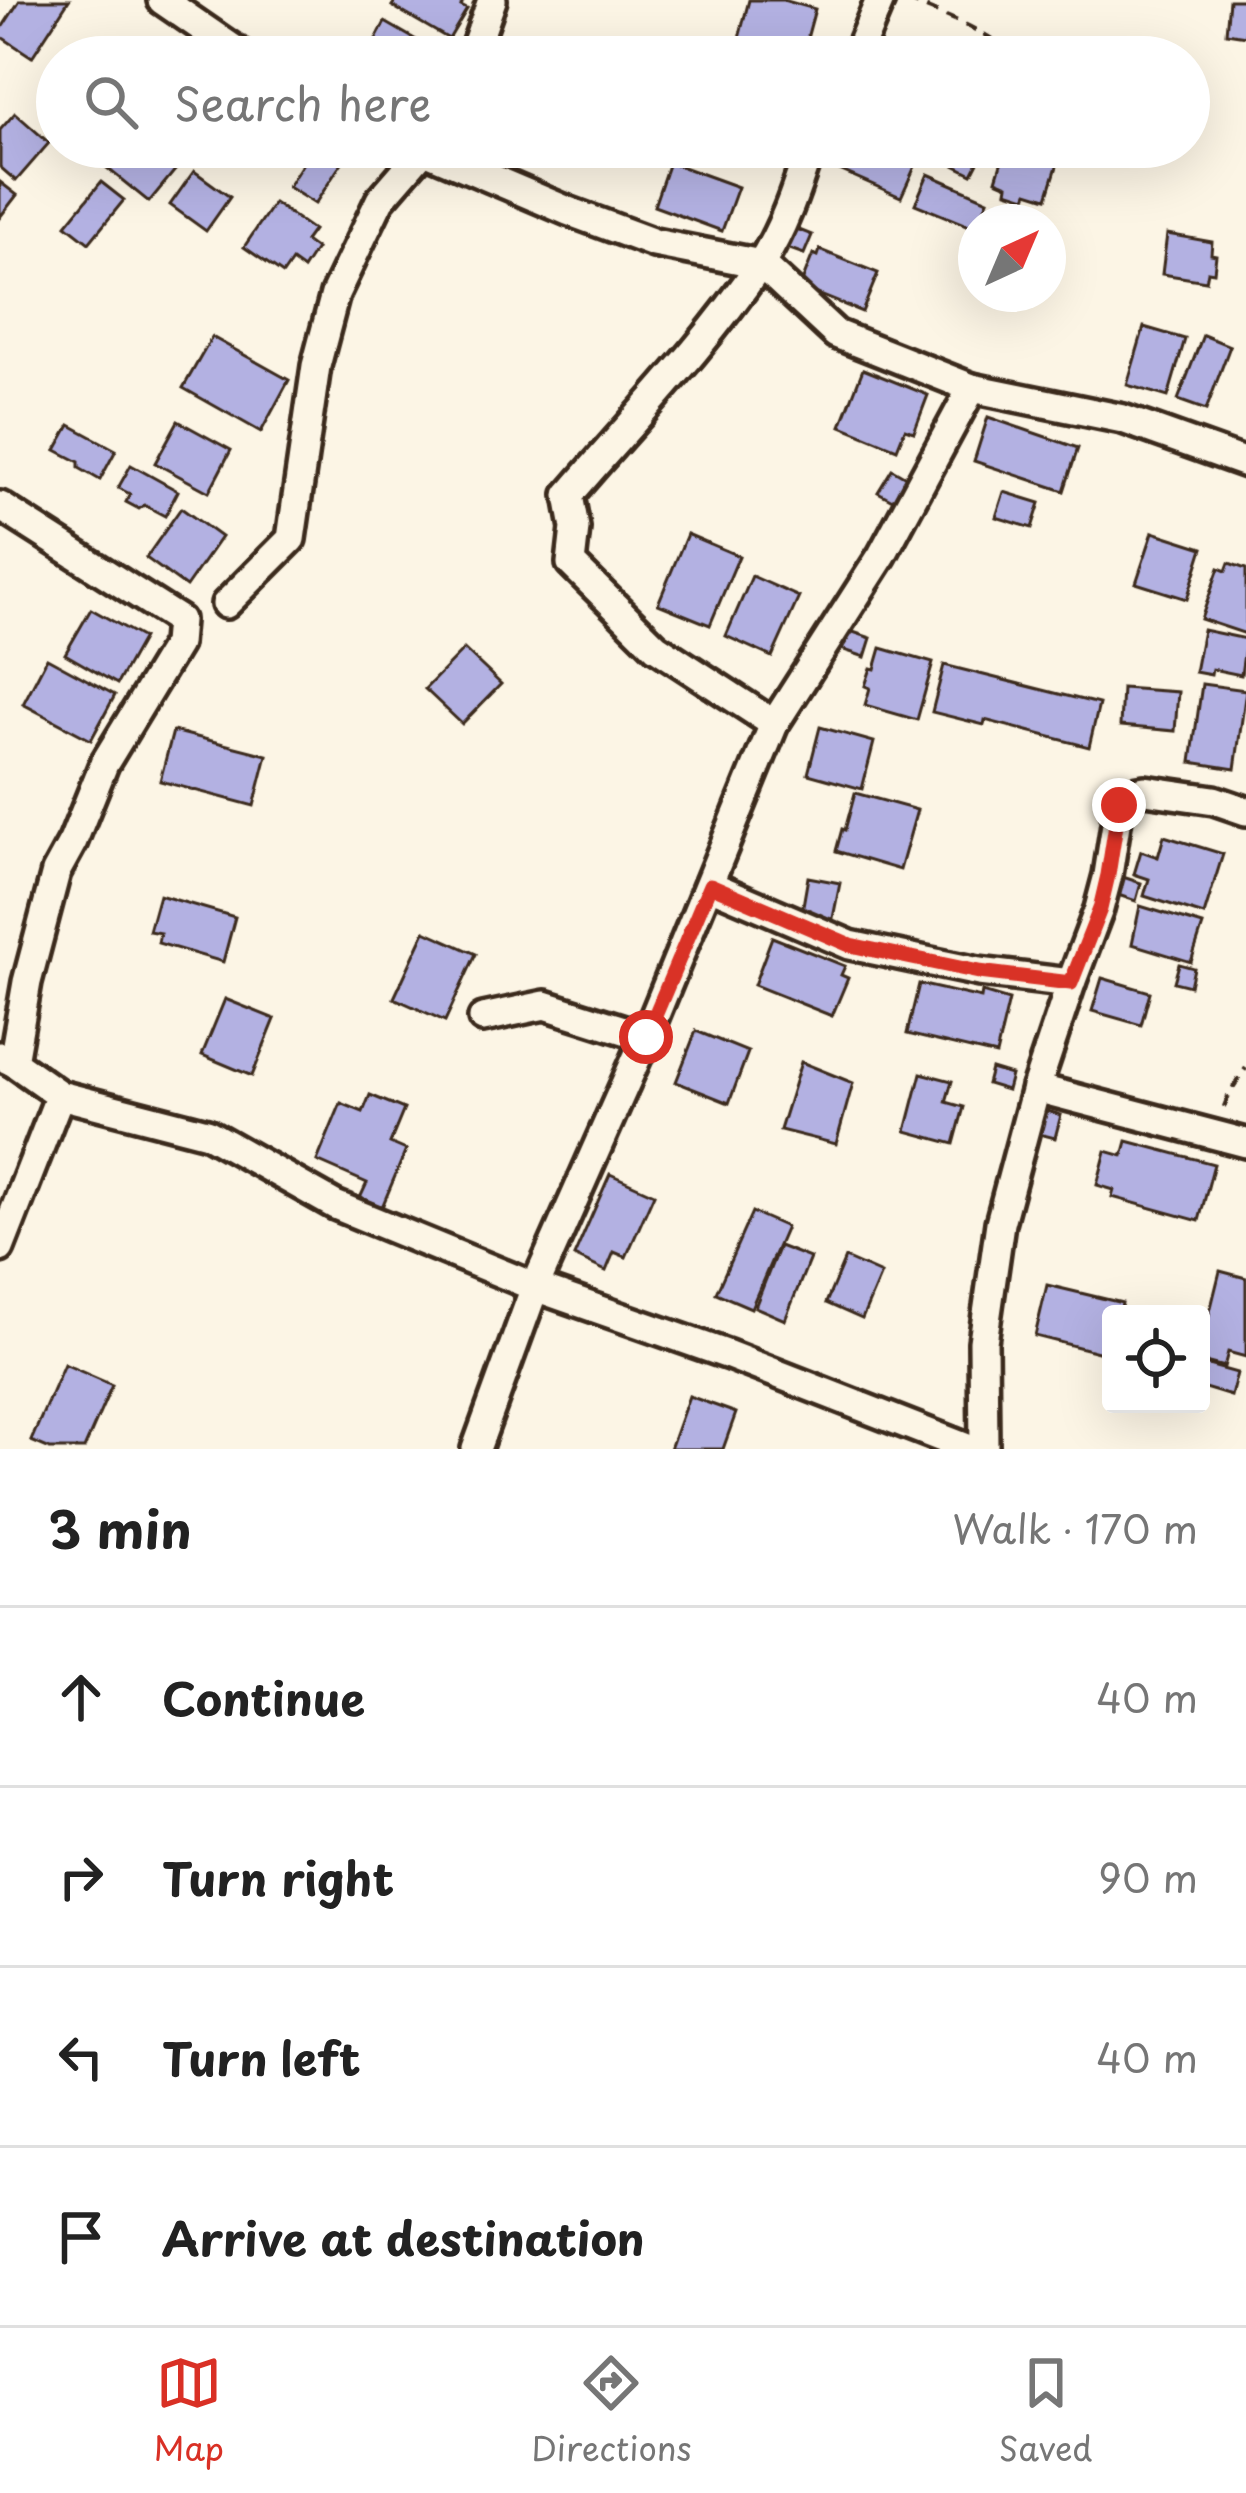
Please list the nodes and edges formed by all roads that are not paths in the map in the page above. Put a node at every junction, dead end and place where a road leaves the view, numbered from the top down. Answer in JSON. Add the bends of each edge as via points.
{"nodes":[{"id":1,"x":161,"y":0,"type":"edge"},
{"id":2,"x":492,"y":0,"type":"edge"},
{"id":3,"x":880,"y":0,"type":"edge"},
{"id":4,"x":214,"y":36,"type":"edge"},
{"id":5,"x":479,"y":36,"type":"edge"},
{"id":6,"x":865,"y":36,"type":"edge"},
{"id":7,"x":406,"y":168,"type":"edge"},
{"id":8,"x":469,"y":168,"type":"edge"},
{"id":9,"x":802,"y":168,"type":"edge"},
{"id":10,"x":761,"y":264,"type":"junction"},
{"id":11,"x":972,"y":388,"type":"junction"},
{"id":12,"x":1246,"y":463,"type":"edge"},
{"id":13,"x":0,"y":506,"type":"edge"},
{"id":14,"x":226,"y":604,"type":"dead end"},
{"id":15,"x":774,"y":724,"type":"junction"},
{"id":16,"x":1246,"y":811,"type":"edge"},
{"id":17,"x":710,"y":885,"type":"junction"},
{"id":18,"x":1071,"y":983,"type":"junction"},
{"id":19,"x":483,"y":1018,"type":"dead end"},
{"id":20,"x":646,"y":1037,"type":"junction"},
{"id":21,"x":7,"y":1059,"type":"edge"},
{"id":22,"x":1036,"y":1088,"type":"junction"},
{"id":23,"x":60,"y":1095,"type":"junction"},
{"id":24,"x":1246,"y":1143,"type":"edge"},
{"id":25,"x":0,"y":1248,"type":"edge"},
{"id":26,"x":535,"y":1287,"type":"junction"},
{"id":27,"x":476,"y":1449,"type":"edge"},
{"id":28,"x":970,"y":1449,"type":"edge"},
{"id":29,"x":984,"y":1449,"type":"edge"}],
"edges":[{"from":1,"to":4,"type":"street"},
{"from":2,"to":5,"type":"street"},
{"from":3,"to":6,"type":"street"},
{"from":7,"to":14,"type":"street","via":[[380,200],[335,294],[291,539]]},
{"from":8,"to":10,"type":"street","via":[[654,243]]},
{"from":9,"to":10,"type":"street"},
{"from":10,"to":11,"type":"street","via":[[836,334]]},
{"from":10,"to":15,"type":"street","via":[[569,495],[571,563],[656,647]]},
{"from":11,"to":12,"type":"street","via":[[1123,419]]},
{"from":11,"to":15,"type":"street","via":[[882,555]]},
{"from":13,"to":21,"type":"street","via":[[179,620],[177,644],[104,764],[56,872]]},
{"from":15,"to":17,"type":"street"},
{"from":16,"to":18,"type":"street","via":[[1145,790],[1122,798],[1100,909]]},
{"from":17,"to":18,"type":"street","via":[[850,945]]},
{"from":17,"to":20,"type":"street"},
{"from":18,"to":22,"type":"street"},
{"from":19,"to":20,"type":"street","via":[[545,1005]]},
{"from":20,"to":26,"type":"street"},
{"from":21,"to":23,"type":"street"},
{"from":22,"to":24,"type":"street"},
{"from":22,"to":29,"type":"street","via":[[1000,1223],[982,1342]]},
{"from":23,"to":25,"type":"street"},
{"from":23,"to":26,"type":"street","via":[[207,1132],[335,1205]]},
{"from":26,"to":27,"type":"street"},
{"from":26,"to":28,"type":"street"}]}
